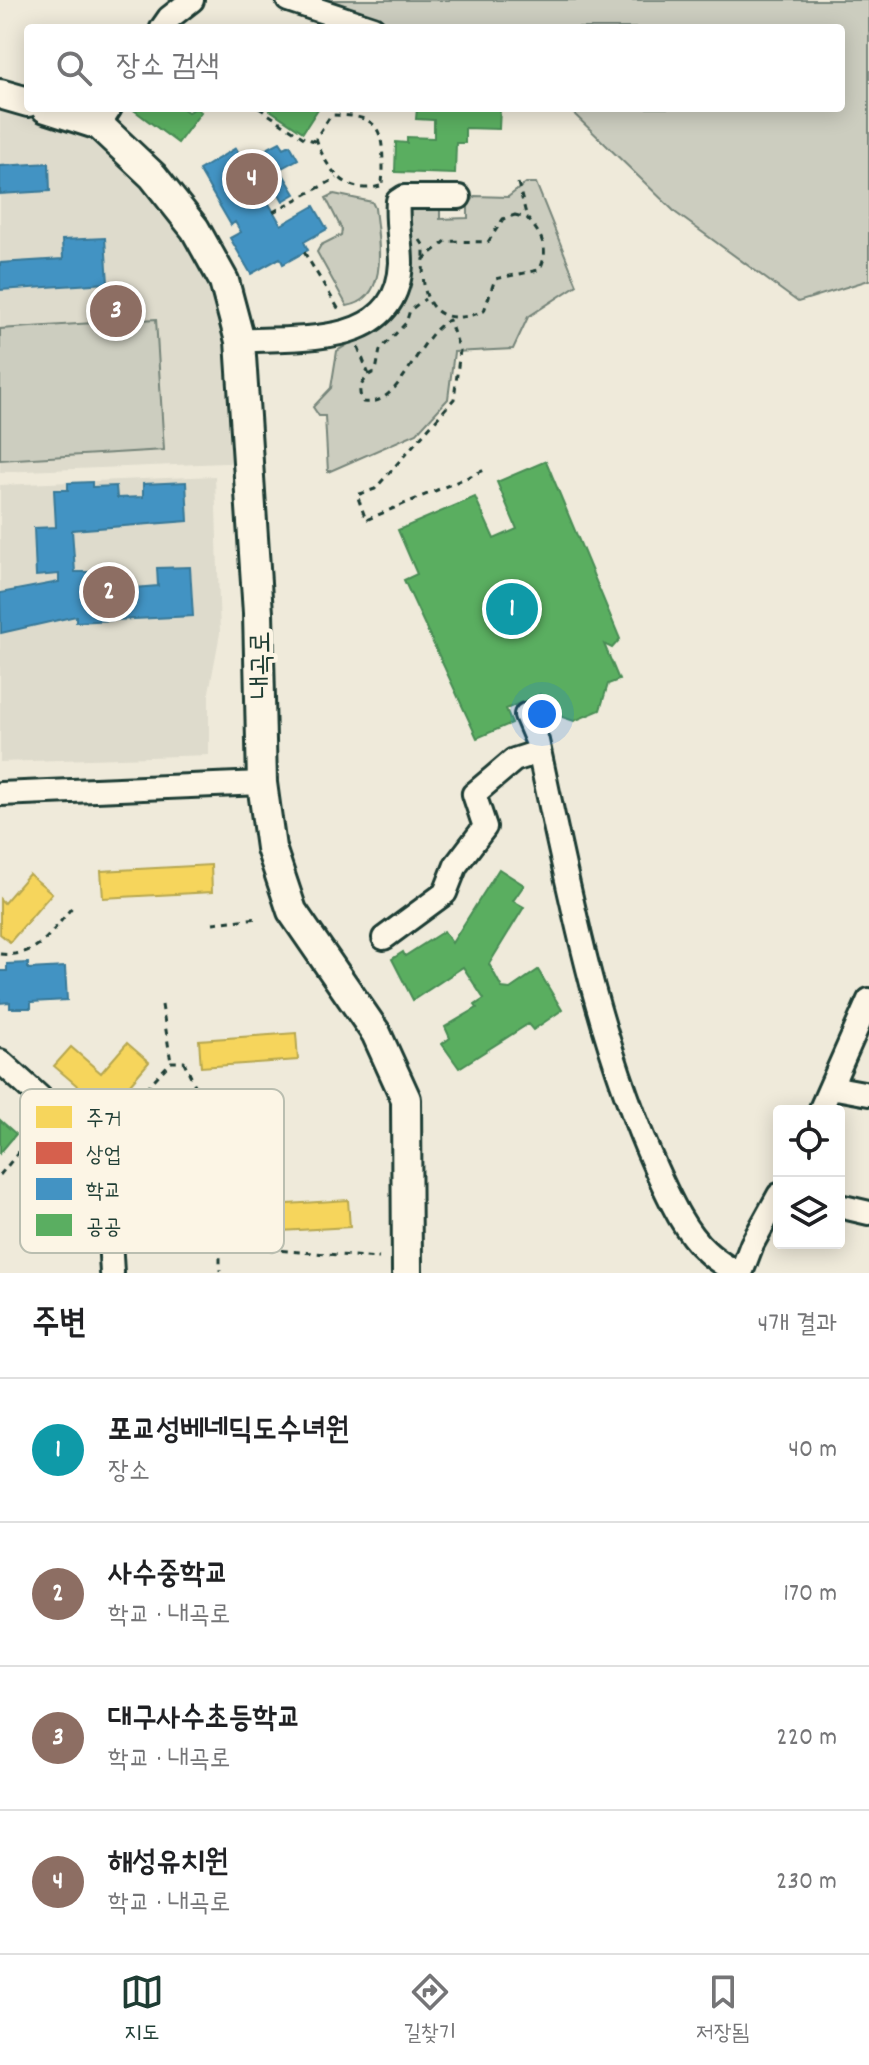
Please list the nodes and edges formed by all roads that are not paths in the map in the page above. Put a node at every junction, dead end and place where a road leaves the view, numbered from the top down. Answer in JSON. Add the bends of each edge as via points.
{"nodes":[{"id":1,"x":192,"y":0,"type":"edge"},
{"id":2,"x":288,"y":0,"type":"edge"},
{"id":3,"x":165,"y":24,"type":"edge"},
{"id":4,"x":361,"y":24,"type":"edge"},
{"id":5,"x":0,"y":94,"type":"edge"},
{"id":6,"x":24,"y":101,"type":"edge"},
{"id":7,"x":72,"y":112,"type":"edge"},
{"id":8,"x":104,"y":117,"type":"edge"},
{"id":9,"x":459,"y":197,"type":"dead end"},
{"id":10,"x":240,"y":341,"type":"junction"},
{"id":11,"x":526,"y":715,"type":"dead end"},
{"id":12,"x":539,"y":752,"type":"junction"},
{"id":13,"x":262,"y":783,"type":"junction"},
{"id":14,"x":0,"y":794,"type":"edge"},
{"id":15,"x":384,"y":938,"type":"dead end"},
{"id":16,"x":869,"y":1000,"type":"edge"},
{"id":17,"x":0,"y":1061,"type":"edge"},
{"id":18,"x":831,"y":1087,"type":"junction"},
{"id":19,"x":31,"y":1089,"type":"edge"},
{"id":20,"x":869,"y":1094,"type":"edge"},
{"id":21,"x":823,"y":1105,"type":"edge"},
{"id":22,"x":773,"y":1206,"type":"edge"},
{"id":23,"x":845,"y":1207,"type":"edge"},
{"id":24,"x":869,"y":1213,"type":"edge"},
{"id":25,"x":111,"y":1253,"type":"edge"},
{"id":26,"x":112,"y":1273,"type":"edge"},
{"id":27,"x":407,"y":1273,"type":"edge"},
{"id":28,"x":739,"y":1273,"type":"edge"}],
"edges":[{"from":1,"to":3,"type":"street"},
{"from":2,"to":4,"type":"street"},
{"from":5,"to":6,"type":"main road"},
{"from":7,"to":8,"type":"main road","name":"내곡로"},
{"from":8,"to":10,"type":"main road","name":"내곡로","via":[[195,229],[224,281]]},
{"from":9,"to":10,"type":"street","via":[[398,201],[401,265],[390,298],[356,330]]},
{"from":10,"to":13,"type":"main road","name":"내곡로","via":[[258,613]]},
{"from":11,"to":12,"type":"street"},
{"from":12,"to":15,"type":"street","via":[[514,760],[474,794],[485,827],[456,865],[445,893]]},
{"from":12,"to":28,"type":"street","via":[[607,1038],[633,1117],[673,1207],[705,1251]]},
{"from":13,"to":14,"type":"street"},
{"from":13,"to":27,"type":"main road","name":"내곡로","via":[[271,848],[292,911],[376,1033],[406,1099]]},
{"from":16,"to":18,"type":"street"},
{"from":17,"to":19,"type":"street"},
{"from":18,"to":20,"type":"street"},
{"from":18,"to":21,"type":"street"},
{"from":22,"to":28,"type":"street"},
{"from":23,"to":24,"type":"street"},
{"from":25,"to":26,"type":"street"}]}
